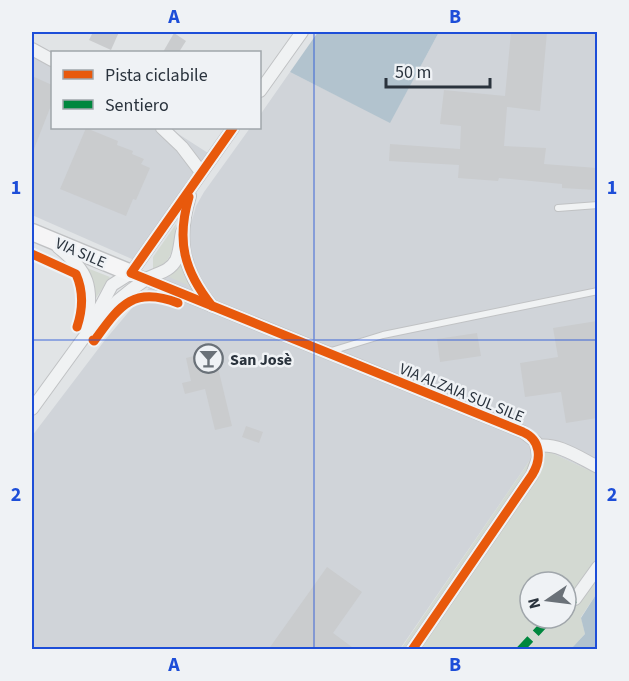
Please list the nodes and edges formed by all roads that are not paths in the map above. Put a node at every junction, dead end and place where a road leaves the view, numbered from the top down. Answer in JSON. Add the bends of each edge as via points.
{"nodes":[{"id":1,"x":302,"y":32,"type":"edge"},
{"id":2,"x":32,"y":49,"type":"edge"},
{"id":3,"x":51,"y":59,"type":"edge"},
{"id":4,"x":261,"y":90,"type":"edge"},
{"id":5,"x":163,"y":129,"type":"edge"},
{"id":6,"x":232,"y":129,"type":"edge"},
{"id":7,"x":201,"y":172,"type":"junction"},
{"id":8,"x":194,"y":183,"type":"junction"},
{"id":9,"x":597,"y":205,"type":"edge"},
{"id":10,"x":558,"y":208,"type":"dead end"},
{"id":11,"x":182,"y":232,"type":"junction"},
{"id":12,"x":39,"y":235,"type":"edge"},
{"id":13,"x":138,"y":276,"type":"junction"},
{"id":14,"x":597,"y":291,"type":"edge"},
{"id":15,"x":212,"y":307,"type":"junction"},
{"id":16,"x":85,"y":336,"type":"junction"},
{"id":17,"x":325,"y":353,"type":"junction"},
{"id":18,"x":32,"y":409,"type":"edge"},
{"id":19,"x":537,"y":446,"type":"junction"},
{"id":20,"x":597,"y":466,"type":"edge"},
{"id":21,"x":597,"y":567,"type":"edge"},
{"id":22,"x":578,"y":595,"type":"edge"},
{"id":23,"x":411,"y":650,"type":"edge"}],
"edges":[{"from":1,"to":4,"type":"street"},
{"from":2,"to":3,"type":"street"},
{"from":5,"to":7,"type":"street"},
{"from":6,"to":7,"type":"street"},
{"from":7,"to":8,"type":"street"},
{"from":8,"to":11,"type":"street"},
{"from":8,"to":13,"type":"street"},
{"from":9,"to":10,"type":"lane"},
{"from":11,"to":13,"type":"street","via":[[172,265],[160,274]]},
{"from":11,"to":15,"type":"street","via":[[187,263]]},
{"from":12,"to":13,"type":"street","name":"VIA SILE"},
{"from":12,"to":16,"type":"street","via":[[77,262],[86,279],[90,304]]},
{"from":13,"to":15,"type":"street","name":"VIA ALZAIA SUL SILE"},
{"from":13,"to":16,"type":"street","via":[[112,285]]},
{"from":14,"to":17,"type":"lane","via":[[383,335]]},
{"from":15,"to":17,"type":"street","name":"VIA ALZAIA SUL SILE"},
{"from":16,"to":18,"type":"street"},
{"from":17,"to":19,"type":"street","name":"VIA ALZAIA SUL SILE","via":[[523,432]]},
{"from":19,"to":20,"type":"street","via":[[562,449]]},
{"from":19,"to":23,"type":"street","via":[[537,464],[532,475]]},
{"from":21,"to":22,"type":"street"}]}
